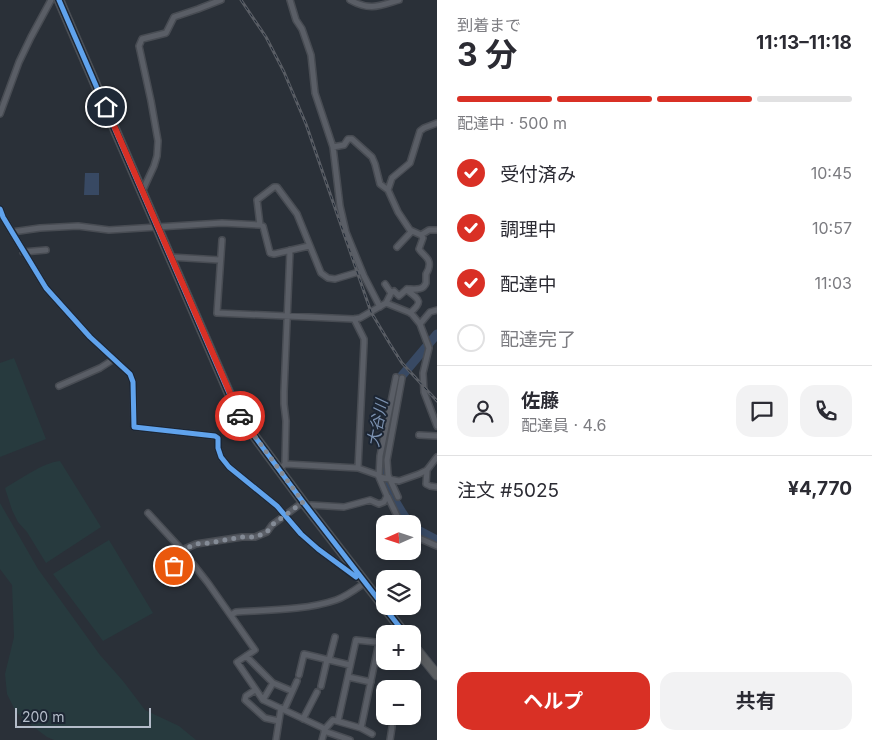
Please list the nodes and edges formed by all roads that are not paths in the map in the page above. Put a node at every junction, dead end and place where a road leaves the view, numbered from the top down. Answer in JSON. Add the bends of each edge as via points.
{"nodes":[{"id":1,"x":51,"y":0,"type":"edge"},
{"id":2,"x":59,"y":0,"type":"edge"},
{"id":3,"x":221,"y":0,"type":"edge"},
{"id":4,"x":290,"y":0,"type":"edge"},
{"id":5,"x":350,"y":0,"type":"edge"},
{"id":6,"x":399,"y":0,"type":"edge"},
{"id":7,"x":0,"y":114,"type":"edge"},
{"id":8,"x":437,"y":124,"type":"edge"},
{"id":9,"x":333,"y":147,"type":"junction"},
{"id":10,"x":388,"y":190,"type":"junction"},
{"id":11,"x":142,"y":192,"type":"junction"},
{"id":12,"x":0,"y":208,"type":"edge"},
{"id":13,"x":260,"y":225,"type":"junction"},
{"id":14,"x":157,"y":226,"type":"junction"},
{"id":15,"x":437,"y":230,"type":"edge"},
{"id":16,"x":412,"y":231,"type":"junction"},
{"id":17,"x":12,"y":232,"type":"junction"},
{"id":18,"x":421,"y":235,"type":"junction"},
{"id":19,"x":222,"y":240,"type":"dead end"},
{"id":20,"x":309,"y":246,"type":"junction"},
{"id":21,"x":397,"y":247,"type":"dead end"},
{"id":22,"x":46,"y":250,"type":"dead end"},
{"id":23,"x":290,"y":250,"type":"junction"},
{"id":24,"x":23,"y":252,"type":"junction"},
{"id":25,"x":170,"y":258,"type":"junction"},
{"id":26,"x":220,"y":260,"type":"junction"},
{"id":27,"x":362,"y":271,"type":"junction"},
{"id":28,"x":385,"y":284,"type":"dead end"},
{"id":29,"x":407,"y":288,"type":"junction"},
{"id":30,"x":392,"y":293,"type":"junction"},
{"id":31,"x":386,"y":304,"type":"junction"},
{"id":32,"x":380,"y":307,"type":"junction"},
{"id":33,"x":437,"y":310,"type":"edge"},
{"id":34,"x":410,"y":313,"type":"junction"},
{"id":35,"x":287,"y":317,"type":"junction"},
{"id":36,"x":354,"y":319,"type":"junction"},
{"id":37,"x":420,"y":324,"type":"junction"},
{"id":38,"x":114,"y":359,"type":"junction"},
{"id":39,"x":396,"y":377,"type":"dead end"},
{"id":40,"x":402,"y":378,"type":"dead end"},
{"id":41,"x":59,"y":386,"type":"dead end"},
{"id":42,"x":437,"y":426,"type":"edge"},
{"id":43,"x":419,"y":435,"type":"dead end"},
{"id":44,"x":437,"y":436,"type":"edge"},
{"id":45,"x":437,"y":457,"type":"edge"},
{"id":46,"x":282,"y":467,"type":"junction"},
{"id":47,"x":358,"y":468,"type":"junction"},
{"id":48,"x":427,"y":470,"type":"junction"},
{"id":49,"x":384,"y":477,"type":"junction"},
{"id":50,"x":437,"y":487,"type":"edge"},
{"id":51,"x":387,"y":496,"type":"junction"},
{"id":52,"x":398,"y":497,"type":"dead end"},
{"id":53,"x":306,"y":505,"type":"junction"},
{"id":54,"x":148,"y":512,"type":"dead end"},
{"id":55,"x":285,"y":515,"type":"junction"},
{"id":56,"x":397,"y":515,"type":"edge"},
{"id":57,"x":421,"y":539,"type":"edge"},
{"id":58,"x":437,"y":546,"type":"edge"},
{"id":59,"x":184,"y":553,"type":"junction"},
{"id":60,"x":172,"y":560,"type":"junction"},
{"id":61,"x":157,"y":566,"type":"dead end"},
{"id":62,"x":181,"y":578,"type":"dead end"},
{"id":63,"x":365,"y":581,"type":"junction"},
{"id":64,"x":231,"y":615,"type":"junction"},
{"id":65,"x":398,"y":625,"type":"edge"},
{"id":66,"x":335,"y":637,"type":"dead end"},
{"id":67,"x":376,"y":642,"type":"edge"},
{"id":68,"x":421,"y":655,"type":"edge"},
{"id":69,"x":246,"y":656,"type":"junction"},
{"id":70,"x":328,"y":660,"type":"junction"},
{"id":71,"x":376,"y":664,"type":"edge"},
{"id":72,"x":350,"y":665,"type":"junction"},
{"id":73,"x":299,"y":675,"type":"dead end"},
{"id":74,"x":437,"y":675,"type":"edge"},
{"id":75,"x":348,"y":677,"type":"junction"},
{"id":76,"x":297,"y":681,"type":"dead end"},
{"id":77,"x":371,"y":682,"type":"junction"},
{"id":78,"x":273,"y":683,"type":"junction"},
{"id":79,"x":321,"y":686,"type":"dead end"},
{"id":80,"x":255,"y":690,"type":"junction"},
{"id":81,"x":292,"y":691,"type":"junction"},
{"id":82,"x":317,"y":692,"type":"dead end"},
{"id":83,"x":263,"y":700,"type":"junction"},
{"id":84,"x":282,"y":709,"type":"junction"},
{"id":85,"x":303,"y":719,"type":"junction"},
{"id":86,"x":279,"y":721,"type":"junction"},
{"id":87,"x":338,"y":721,"type":"junction"},
{"id":88,"x":392,"y":727,"type":"dead end"},
{"id":89,"x":361,"y":728,"type":"junction"},
{"id":90,"x":325,"y":730,"type":"junction"},
{"id":91,"x":372,"y":734,"type":"dead end"},
{"id":92,"x":338,"y":738,"type":"edge"},
{"id":93,"x":278,"y":740,"type":"edge"},
{"id":94,"x":322,"y":740,"type":"edge"},
{"id":95,"x":350,"y":740,"type":"edge"},
{"id":96,"x":390,"y":740,"type":"edge"}],
"edges":[{"from":1,"to":7,"type":"street","via":[[19,62]]},
{"from":2,"to":11,"type":"highway"},
{"from":3,"to":11,"type":"street","via":[[174,17],[166,33],[142,39],[139,46],[158,141],[154,166]]},
{"from":4,"to":9,"type":"street","via":[[311,55],[316,94]]},
{"from":5,"to":6,"type":"street","via":[[372,7]]},
{"from":8,"to":10,"type":"street","via":[[420,131],[410,163],[392,178]]},
{"from":9,"to":10,"type":"street","via":[[344,146],[348,139],[352,139],[372,157],[380,184]]},
{"from":9,"to":27,"type":"street","via":[[346,232]]},
{"from":10,"to":16,"type":"street"},
{"from":11,"to":14,"type":"highway"},
{"from":12,"to":17,"type":"street"},
{"from":13,"to":14,"type":"street"},
{"from":13,"to":20,"type":"street","via":[[257,200],[277,187],[297,214]]},
{"from":13,"to":23,"type":"street","via":[[264,226],[270,253]]},
{"from":14,"to":17,"type":"street","via":[[109,230],[78,226]]},
{"from":14,"to":25,"type":"highway"},
{"from":15,"to":18,"type":"street"},
{"from":16,"to":18,"type":"street"},
{"from":16,"to":21,"type":"street"},
{"from":17,"to":24,"type":"street"},
{"from":18,"to":29,"type":"street","via":[[419,249],[429,262],[426,283],[420,288]]},
{"from":19,"to":26,"type":"street"},
{"from":20,"to":23,"type":"street"},
{"from":20,"to":27,"type":"street","via":[[321,273],[328,278]]},
{"from":22,"to":24,"type":"street"},
{"from":23,"to":35,"type":"street"},
{"from":24,"to":38,"type":"street","via":[[46,288]]},
{"from":25,"to":26,"type":"street"},
{"from":25,"to":46,"type":"highway","via":[[238,414]]},
{"from":26,"to":35,"type":"street","via":[[217,313]]},
{"from":27,"to":32,"type":"street"},
{"from":28,"to":30,"type":"street"},
{"from":29,"to":30,"type":"street","via":[[399,296],[394,291]]},
{"from":29,"to":34,"type":"street","via":[[419,300],[418,307]]},
{"from":30,"to":31,"type":"street"},
{"from":31,"to":32,"type":"street"},
{"from":31,"to":34,"type":"street"},
{"from":32,"to":36,"type":"street"},
{"from":33,"to":37,"type":"street","via":[[430,312]]},
{"from":34,"to":37,"type":"street"},
{"from":35,"to":36,"type":"street"},
{"from":35,"to":46,"type":"street"},
{"from":36,"to":47,"type":"street","via":[[364,339]]},
{"from":37,"to":42,"type":"street","via":[[430,348],[423,373],[424,392]]},
{"from":38,"to":41,"type":"street"},
{"from":38,"to":55,"type":"street","via":[[132,378],[134,427],[215,436],[225,463]]},
{"from":39,"to":49,"type":"street","via":[[380,456]]},
{"from":40,"to":49,"type":"street"},
{"from":43,"to":44,"type":"street"},
{"from":45,"to":48,"type":"street"},
{"from":46,"to":47,"type":"street"},
{"from":46,"to":53,"type":"highway"},
{"from":47,"to":49,"type":"street"},
{"from":48,"to":49,"type":"street","via":[[399,481]]},
{"from":48,"to":50,"type":"street","via":[[426,484]]},
{"from":49,"to":51,"type":"street"},
{"from":49,"to":52,"type":"street"},
{"from":51,"to":53,"type":"street","via":[[382,504],[370,500],[344,507]]},
{"from":51,"to":56,"type":"street"},
{"from":53,"to":55,"type":"street"},
{"from":53,"to":63,"type":"highway"},
{"from":54,"to":59,"type":"street"},
{"from":55,"to":59,"type":"street","via":[[267,532],[256,537],[196,544]]},
{"from":55,"to":63,"type":"street","via":[[318,549]]},
{"from":57,"to":58,"type":"street"},
{"from":59,"to":60,"type":"street"},
{"from":59,"to":64,"type":"street"},
{"from":60,"to":61,"type":"street"},
{"from":60,"to":62,"type":"street"},
{"from":63,"to":64,"type":"street","via":[[347,595],[334,600]]},
{"from":63,"to":65,"type":"highway"},
{"from":64,"to":69,"type":"street","via":[[255,650]]},
{"from":66,"to":70,"type":"street","via":[[336,647]]},
{"from":67,"to":72,"type":"street","via":[[356,640]]},
{"from":68,"to":74,"type":"highway"},
{"from":69,"to":78,"type":"street"},
{"from":69,"to":80,"type":"street","via":[[237,662]]},
{"from":70,"to":72,"type":"street"},
{"from":70,"to":73,"type":"street","via":[[304,654]]},
{"from":70,"to":79,"type":"street"},
{"from":71,"to":77,"type":"street"},
{"from":72,"to":75,"type":"street"},
{"from":75,"to":77,"type":"street"},
{"from":75,"to":87,"type":"street"},
{"from":76,"to":81,"type":"street"},
{"from":77,"to":89,"type":"street"},
{"from":78,"to":81,"type":"street"},
{"from":78,"to":83,"type":"street"},
{"from":80,"to":83,"type":"street"},
{"from":80,"to":86,"type":"street","via":[[246,696],[246,700],[265,718]]},
{"from":81,"to":84,"type":"street"},
{"from":82,"to":85,"type":"street"},
{"from":83,"to":84,"type":"street"},
{"from":84,"to":85,"type":"street"},
{"from":84,"to":86,"type":"street"},
{"from":85,"to":90,"type":"street"},
{"from":86,"to":93,"type":"street"},
{"from":87,"to":89,"type":"street"},
{"from":87,"to":90,"type":"street","via":[[333,720]]},
{"from":88,"to":96,"type":"street"},
{"from":89,"to":91,"type":"street"},
{"from":90,"to":92,"type":"street"},
{"from":90,"to":94,"type":"street"},
{"from":92,"to":95,"type":"street"}]}
